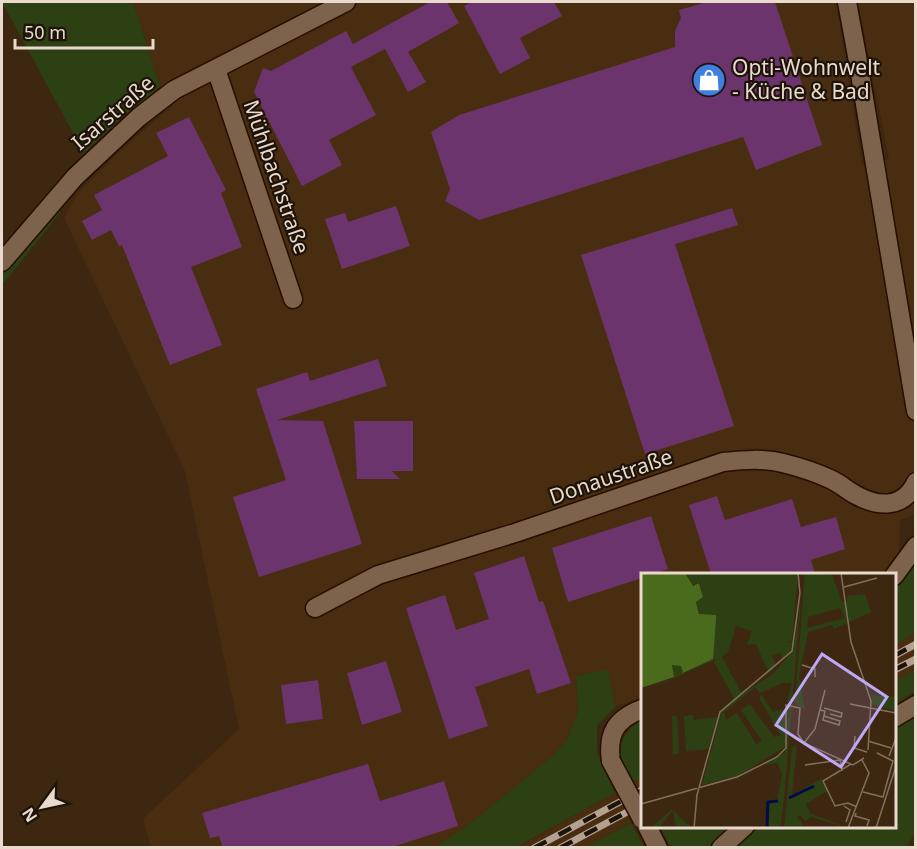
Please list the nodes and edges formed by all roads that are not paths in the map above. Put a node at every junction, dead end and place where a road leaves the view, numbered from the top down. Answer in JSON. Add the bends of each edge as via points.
{"nodes":[{"id":1,"x":346,"y":2,"type":"edge"},
{"id":2,"x":847,"y":2,"type":"edge"},
{"id":3,"x":216,"y":69,"type":"junction"},
{"id":4,"x":2,"y":262,"type":"edge"},
{"id":5,"x":293,"y":299,"type":"dead end"},
{"id":6,"x":915,"y":411,"type":"edge"},
{"id":7,"x":915,"y":482,"type":"edge"},
{"id":8,"x":915,"y":546,"type":"edge"},
{"id":9,"x":896,"y":573,"type":"edge"},
{"id":10,"x":315,"y":608,"type":"dead end"},
{"id":11,"x":915,"y":705,"type":"edge"},
{"id":12,"x":641,"y":709,"type":"edge"},
{"id":13,"x":896,"y":717,"type":"edge"},
{"id":14,"x":641,"y":817,"type":"edge"},
{"id":15,"x":648,"y":828,"type":"edge"},
{"id":16,"x":743,"y":828,"type":"edge"},
{"id":17,"x":657,"y":846,"type":"edge"},
{"id":18,"x":721,"y":848,"type":"edge"}],
"edges":[{"from":1,"to":3,"type":"street","name":"Isarstraße"},
{"from":2,"to":6,"type":"street"},
{"from":3,"to":4,"type":"street","name":"Isarstraße","via":[[174,90],[139,117],[75,177]]},
{"from":3,"to":5,"type":"street","name":"Mühlbachstraße"},
{"from":7,"to":10,"type":"street","name":"Donaustraße","via":[[909,494],[883,504],[856,495],[814,472],[780,462],[723,462],[378,575]]},
{"from":8,"to":9,"type":"street"},
{"from":11,"to":13,"type":"street"},
{"from":12,"to":14,"type":"street","bridge":true,"via":[[618,724],[609,748],[611,761]]},
{"from":15,"to":17,"type":"street"},
{"from":16,"to":18,"type":"street"}]}
